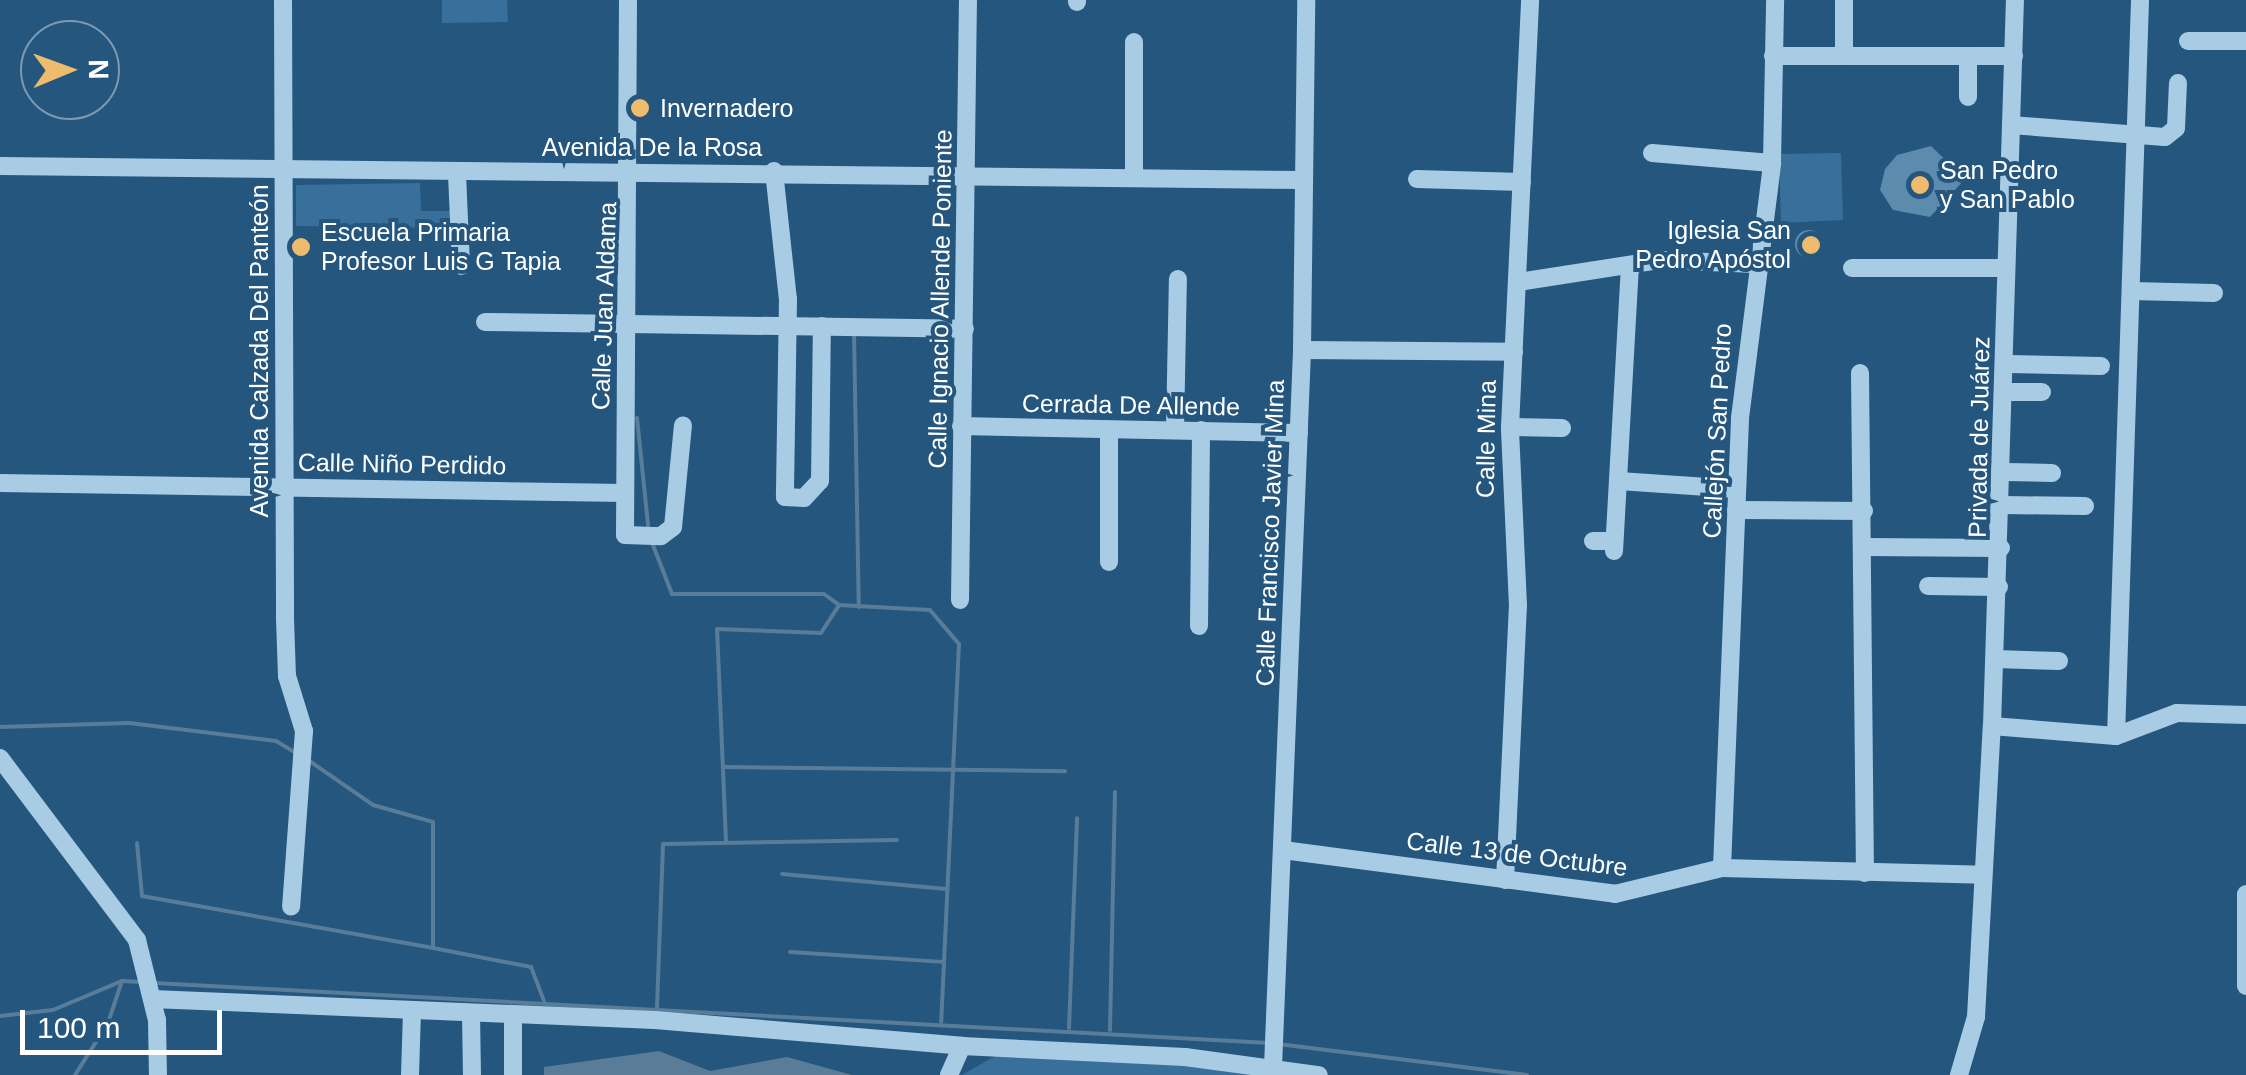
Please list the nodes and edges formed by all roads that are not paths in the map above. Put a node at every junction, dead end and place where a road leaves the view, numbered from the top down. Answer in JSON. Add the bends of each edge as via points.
{"nodes":[{"id":1,"x":283,"y":0,"type":"edge"},
{"id":2,"x":628,"y":0,"type":"edge"},
{"id":3,"x":968,"y":0,"type":"edge"},
{"id":4,"x":1306,"y":0,"type":"edge"},
{"id":5,"x":1530,"y":0,"type":"edge"},
{"id":6,"x":1775,"y":0,"type":"edge"},
{"id":7,"x":1844,"y":0,"type":"edge"},
{"id":8,"x":2015,"y":0,"type":"edge"},
{"id":9,"x":2140,"y":0,"type":"edge"},
{"id":10,"x":2188,"y":41,"type":"dead end"},
{"id":11,"x":2246,"y":41,"type":"edge"},
{"id":12,"x":1134,"y":42,"type":"dead end"},
{"id":13,"x":1773,"y":56,"type":"junction"},
{"id":14,"x":1844,"y":56,"type":"junction"},
{"id":15,"x":1968,"y":56,"type":"junction"},
{"id":16,"x":2014,"y":56,"type":"junction"},
{"id":17,"x":2178,"y":83,"type":"dead end"},
{"id":18,"x":1968,"y":97,"type":"dead end"},
{"id":19,"x":2011,"y":125,"type":"junction"},
{"id":20,"x":2136,"y":135,"type":"junction"},
{"id":21,"x":1652,"y":152,"type":"dead end"},
{"id":22,"x":1772,"y":163,"type":"junction"},
{"id":23,"x":0,"y":166,"type":"edge"},
{"id":24,"x":284,"y":170,"type":"junction"},
{"id":25,"x":632,"y":170,"type":"junction"},
{"id":26,"x":774,"y":171,"type":"junction"},
{"id":27,"x":1134,"y":173,"type":"junction"},
{"id":28,"x":458,"y":174,"type":"junction"},
{"id":29,"x":968,"y":174,"type":"junction"},
{"id":30,"x":1417,"y":178,"type":"dead end"},
{"id":31,"x":1304,"y":180,"type":"junction"},
{"id":32,"x":1522,"y":182,"type":"junction"},
{"id":33,"x":1755,"y":264,"type":"junction"},
{"id":34,"x":461,"y":266,"type":"dead end"},
{"id":35,"x":1630,"y":267,"type":"junction"},
{"id":36,"x":1852,"y":268,"type":"dead end"},
{"id":37,"x":2006,"y":268,"type":"junction"},
{"id":38,"x":1178,"y":279,"type":"dead end"},
{"id":39,"x":1519,"y":282,"type":"junction"},
{"id":40,"x":2131,"y":291,"type":"junction"},
{"id":41,"x":2214,"y":293,"type":"dead end"},
{"id":42,"x":485,"y":322,"type":"dead end"},
{"id":43,"x":629,"y":324,"type":"junction"},
{"id":44,"x":788,"y":325,"type":"junction"},
{"id":45,"x":822,"y":326,"type":"junction"},
{"id":46,"x":964,"y":328,"type":"junction"},
{"id":47,"x":1302,"y":350,"type":"junction"},
{"id":48,"x":1514,"y":352,"type":"junction"},
{"id":49,"x":2007,"y":364,"type":"junction"},
{"id":50,"x":2101,"y":366,"type":"dead end"},
{"id":51,"x":1860,"y":374,"type":"dead end"},
{"id":52,"x":824,"y":383,"type":"junction"},
{"id":53,"x":787,"y":384,"type":"junction"},
{"id":54,"x":2006,"y":392,"type":"junction"},
{"id":55,"x":2042,"y":392,"type":"dead end"},
{"id":56,"x":683,"y":424,"type":"dead end"},
{"id":57,"x":961,"y":426,"type":"junction"},
{"id":58,"x":1510,"y":426,"type":"junction"},
{"id":59,"x":1562,"y":428,"type":"dead end"},
{"id":60,"x":1110,"y":430,"type":"junction"},
{"id":61,"x":1175,"y":430,"type":"junction"},
{"id":62,"x":1201,"y":430,"type":"junction"},
{"id":63,"x":1300,"y":432,"type":"junction"},
{"id":64,"x":2005,"y":472,"type":"junction"},
{"id":65,"x":2052,"y":473,"type":"dead end"},
{"id":66,"x":1619,"y":481,"type":"junction"},
{"id":67,"x":0,"y":483,"type":"edge"},
{"id":68,"x":285,"y":487,"type":"junction"},
{"id":69,"x":1738,"y":489,"type":"junction"},
{"id":70,"x":624,"y":493,"type":"junction"},
{"id":71,"x":2004,"y":505,"type":"junction"},
{"id":72,"x":2085,"y":506,"type":"dead end"},
{"id":73,"x":1736,"y":510,"type":"junction"},
{"id":74,"x":1864,"y":510,"type":"junction"},
{"id":75,"x":1593,"y":541,"type":"dead end"},
{"id":76,"x":1864,"y":546,"type":"junction"},
{"id":77,"x":2001,"y":548,"type":"junction"},
{"id":78,"x":1109,"y":562,"type":"dead end"},
{"id":79,"x":1928,"y":586,"type":"dead end"},
{"id":80,"x":1999,"y":587,"type":"junction"},
{"id":81,"x":960,"y":600,"type":"dead end"},
{"id":82,"x":1199,"y":626,"type":"dead end"},
{"id":83,"x":1995,"y":659,"type":"junction"},
{"id":84,"x":2059,"y":661,"type":"dead end"},
{"id":85,"x":2246,"y":715,"type":"edge"},
{"id":86,"x":1992,"y":726,"type":"junction"},
{"id":87,"x":2116,"y":736,"type":"junction"},
{"id":88,"x":0,"y":758,"type":"edge"},
{"id":89,"x":1283,"y":850,"type":"junction"},
{"id":90,"x":1722,"y":868,"type":"junction"},
{"id":91,"x":1865,"y":873,"type":"junction"},
{"id":92,"x":1983,"y":875,"type":"junction"},
{"id":93,"x":1505,"y":880,"type":"junction"},
{"id":94,"x":2246,"y":894,"type":"edge"},
{"id":95,"x":291,"y":907,"type":"dead end"},
{"id":96,"x":2243,"y":982,"type":"edge"},
{"id":97,"x":150,"y":994,"type":"junction"},
{"id":98,"x":412,"y":1010,"type":"junction"},
{"id":99,"x":472,"y":1013,"type":"junction"},
{"id":100,"x":513,"y":1015,"type":"junction"},
{"id":101,"x":962,"y":1046,"type":"junction"},
{"id":102,"x":1274,"y":1061,"type":"junction"},
{"id":103,"x":158,"y":1075,"type":"edge"},
{"id":104,"x":410,"y":1075,"type":"edge"},
{"id":105,"x":472,"y":1075,"type":"edge"},
{"id":106,"x":513,"y":1075,"type":"edge"},
{"id":107,"x":949,"y":1075,"type":"edge"},
{"id":108,"x":1319,"y":1075,"type":"edge"},
{"id":109,"x":1959,"y":1075,"type":"edge"}],
"edges":[{"from":1,"to":24,"type":"street","name":"Avenida Calzada Del Panteón"},
{"from":2,"to":25,"type":"street","name":"Calle Juan Aldama"},
{"from":3,"to":29,"type":"street","name":"Calle Ignacio Allende Poniente"},
{"from":4,"to":31,"type":"street","name":"Calle Francisco Javier Mina"},
{"from":5,"to":32,"type":"street","name":"Calle Mina"},
{"from":6,"to":13,"type":"street","name":"Callejón San Pedro"},
{"from":7,"to":14,"type":"street"},
{"from":8,"to":16,"type":"street","name":"Privada de Juárez"},
{"from":9,"to":20,"type":"street"},
{"from":10,"to":11,"type":"street"},
{"from":12,"to":27,"type":"street"},
{"from":13,"to":14,"type":"street"},
{"from":13,"to":22,"type":"street","name":"Callejón San Pedro"},
{"from":14,"to":15,"type":"street"},
{"from":15,"to":16,"type":"street"},
{"from":15,"to":18,"type":"street"},
{"from":16,"to":19,"type":"street","name":"Privada de Juárez"},
{"from":17,"to":20,"type":"street","via":[[2172,134]]},
{"from":19,"to":20,"type":"street"},
{"from":19,"to":37,"type":"street","name":"Privada de Juárez"},
{"from":20,"to":40,"type":"street"},
{"from":21,"to":22,"type":"street"},
{"from":22,"to":33,"type":"street","name":"Callejón San Pedro","via":[[1764,247]]},
{"from":23,"to":24,"type":"street","name":"Avenida De la Rosa"},
{"from":24,"to":28,"type":"street","name":"Avenida De la Rosa"},
{"from":24,"to":68,"type":"street","name":"Avenida Calzada Del Panteón"},
{"from":25,"to":26,"type":"street","name":"Avenida De la Rosa"},
{"from":25,"to":28,"type":"street","name":"Avenida De la Rosa"},
{"from":25,"to":43,"type":"street","name":"Calle Juan Aldama"},
{"from":26,"to":29,"type":"street","name":"Avenida De la Rosa"},
{"from":26,"to":44,"type":"street"},
{"from":27,"to":29,"type":"street","name":"Avenida De la Rosa"},
{"from":27,"to":31,"type":"street","name":"Avenida De la Rosa"},
{"from":28,"to":34,"type":"street"},
{"from":29,"to":46,"type":"street","name":"Calle Ignacio Allende Poniente"},
{"from":30,"to":32,"type":"street"},
{"from":31,"to":47,"type":"street","name":"Calle Francisco Javier Mina"},
{"from":32,"to":39,"type":"street","name":"Calle Mina"},
{"from":33,"to":35,"type":"street","via":[[1660,260]]},
{"from":33,"to":69,"type":"street","name":"Callejón San Pedro"},
{"from":35,"to":39,"type":"street"},
{"from":35,"to":66,"type":"street"},
{"from":36,"to":37,"type":"street"},
{"from":37,"to":49,"type":"street","name":"Privada de Juárez"},
{"from":38,"to":61,"type":"street"},
{"from":39,"to":48,"type":"street","name":"Calle Mina"},
{"from":40,"to":41,"type":"street"},
{"from":40,"to":87,"type":"street"},
{"from":42,"to":43,"type":"street"},
{"from":43,"to":44,"type":"street"},
{"from":43,"to":70,"type":"street","name":"Calle Juan Aldama"},
{"from":44,"to":45,"type":"street"},
{"from":44,"to":53,"type":"street"},
{"from":45,"to":46,"type":"street"},
{"from":45,"to":52,"type":"street"},
{"from":46,"to":57,"type":"street","name":"Calle Ignacio Allende Poniente"},
{"from":47,"to":48,"type":"street"},
{"from":47,"to":63,"type":"street","name":"Calle Francisco Javier Mina"},
{"from":48,"to":58,"type":"street","name":"Calle Mina"},
{"from":49,"to":50,"type":"street"},
{"from":49,"to":54,"type":"street","name":"Privada de Juárez"},
{"from":51,"to":74,"type":"street"},
{"from":52,"to":53,"type":"street"},
{"from":52,"to":53,"type":"street","via":[[820,481],[804,498],[784,497]]},
{"from":54,"to":55,"type":"street"},
{"from":54,"to":64,"type":"street","name":"Privada de Juárez"},
{"from":56,"to":70,"type":"street","name":"Calle Juan Aldama","via":[[678,508],[668,533],[625,535]]},
{"from":57,"to":60,"type":"street","name":"Cerrada De Allende"},
{"from":57,"to":81,"type":"street","name":"Calle Ignacio Allende Poniente"},
{"from":58,"to":59,"type":"street"},
{"from":58,"to":93,"type":"street","name":"Calle Mina","via":[[1518,606]]},
{"from":60,"to":61,"type":"street","name":"Cerrada De Allende"},
{"from":60,"to":78,"type":"street"},
{"from":61,"to":62,"type":"street","name":"Cerrada De Allende"},
{"from":62,"to":63,"type":"street","name":"Cerrada De Allende"},
{"from":62,"to":82,"type":"street"},
{"from":63,"to":89,"type":"street","name":"Calle Francisco Javier Mina"},
{"from":64,"to":65,"type":"street"},
{"from":64,"to":71,"type":"street","name":"Privada de Juárez"},
{"from":66,"to":69,"type":"street"},
{"from":66,"to":75,"type":"street","via":[[1614,546]]},
{"from":67,"to":68,"type":"street","name":"Calle Niño Perdido"},
{"from":68,"to":70,"type":"street","name":"Calle Niño Perdido"},
{"from":68,"to":95,"type":"street","name":"Avenida Calzada Del Panteón","via":[[293,702],[303,742]]},
{"from":69,"to":73,"type":"street","name":"Callejón San Pedro"},
{"from":71,"to":72,"type":"street"},
{"from":71,"to":77,"type":"street","name":"Privada de Juárez"},
{"from":73,"to":74,"type":"street"},
{"from":73,"to":90,"type":"street","name":"Callejón San Pedro"},
{"from":74,"to":76,"type":"street"},
{"from":76,"to":77,"type":"street"},
{"from":76,"to":91,"type":"street"},
{"from":77,"to":80,"type":"street","name":"Privada de Juárez"},
{"from":79,"to":80,"type":"street"},
{"from":80,"to":83,"type":"street","name":"Privada de Juárez"},
{"from":83,"to":84,"type":"street"},
{"from":83,"to":86,"type":"street","name":"Privada de Juárez"},
{"from":85,"to":87,"type":"street","via":[[2177,713]]},
{"from":86,"to":87,"type":"street"},
{"from":86,"to":92,"type":"street","name":"Privada de Juárez"},
{"from":88,"to":97,"type":"street","via":[[125,920]]},
{"from":89,"to":93,"type":"street","name":"Calle 13 de Octubre"},
{"from":89,"to":102,"type":"street","name":"Calle Francisco Javier Mina"},
{"from":90,"to":91,"type":"street","name":"Calle 13 de Octubre"},
{"from":90,"to":93,"type":"street","name":"Calle 13 de Octubre","via":[[1626,893]]},
{"from":91,"to":92,"type":"street","name":"Calle 13 de Octubre"},
{"from":92,"to":109,"type":"street","name":"Privada de Juárez","via":[[1976,1017]]},
{"from":94,"to":96,"type":"street"},
{"from":97,"to":98,"type":"street"},
{"from":97,"to":103,"type":"street"},
{"from":98,"to":99,"type":"street"},
{"from":98,"to":104,"type":"street"},
{"from":99,"to":100,"type":"street"},
{"from":99,"to":105,"type":"street"},
{"from":100,"to":101,"type":"street"},
{"from":100,"to":106,"type":"street"},
{"from":101,"to":102,"type":"street"},
{"from":101,"to":107,"type":"street"},
{"from":102,"to":108,"type":"street"}]}
